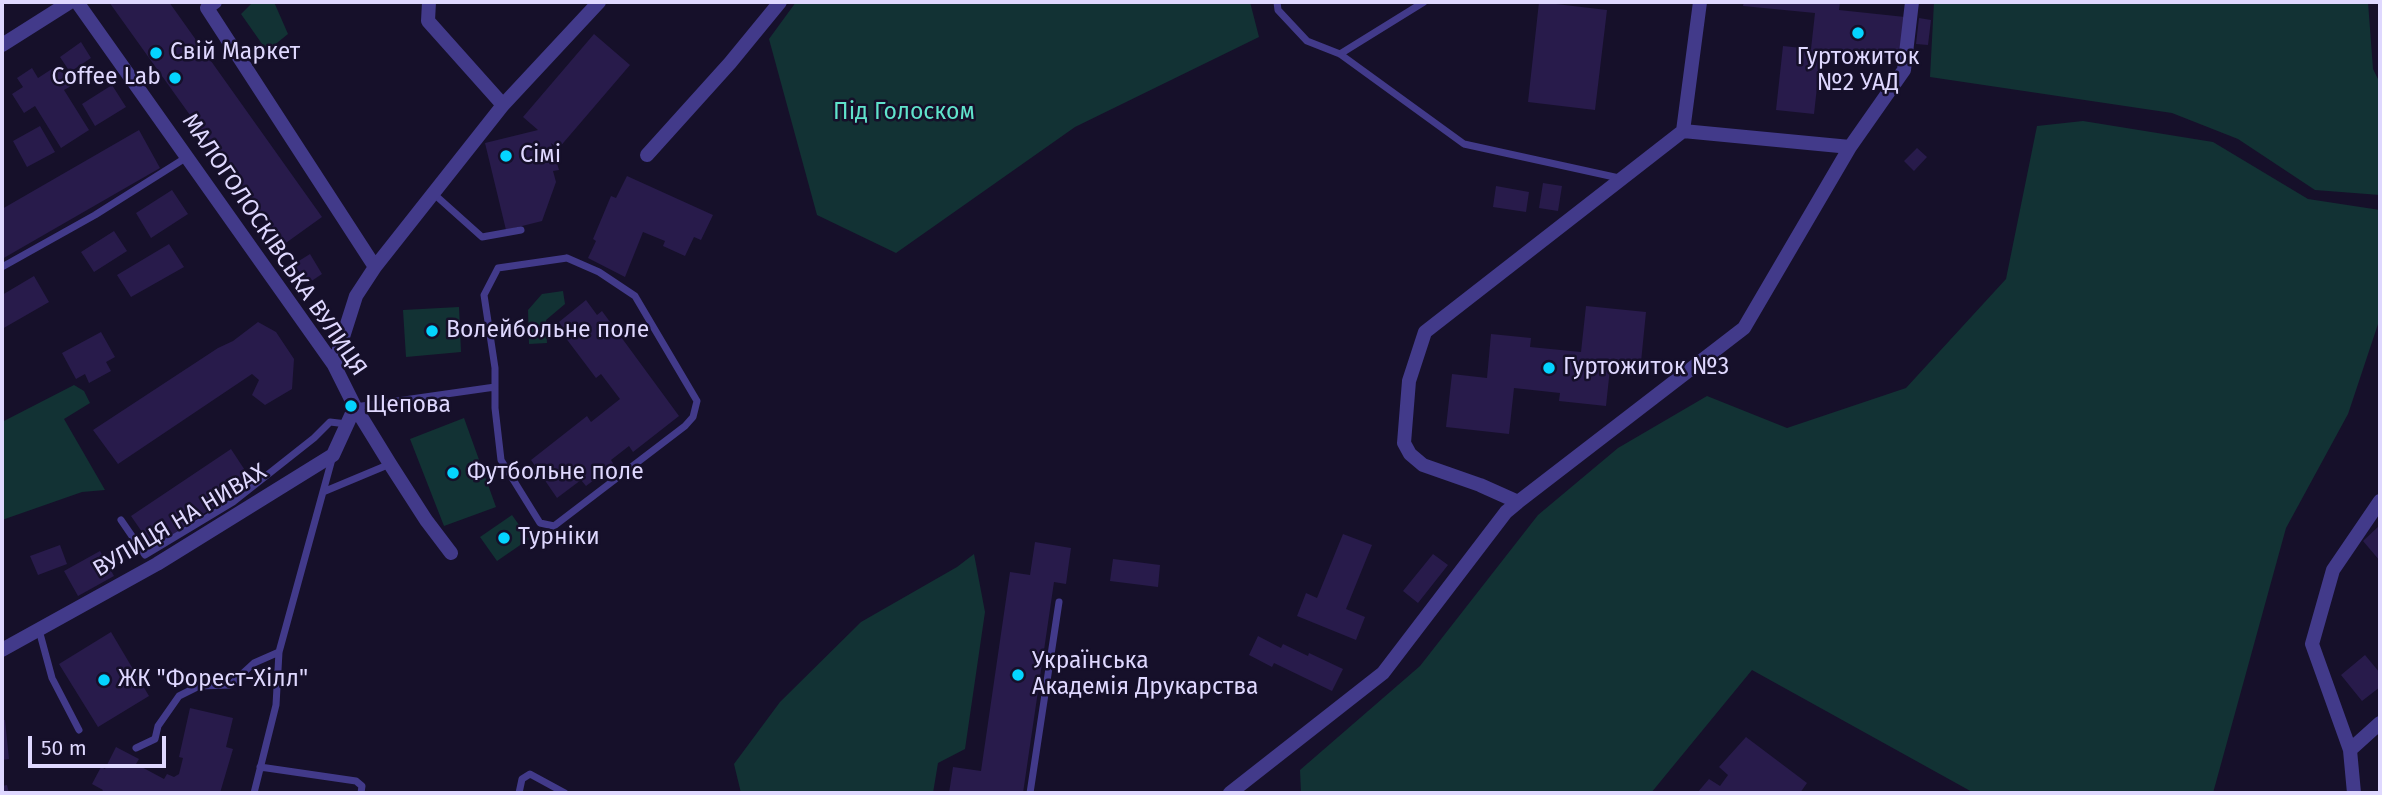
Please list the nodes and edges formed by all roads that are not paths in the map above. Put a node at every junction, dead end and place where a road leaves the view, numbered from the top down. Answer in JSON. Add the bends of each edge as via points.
{"nodes":[{"id":1,"x":70,"y":2,"type":"edge"},
{"id":2,"x":77,"y":2,"type":"edge"},
{"id":3,"x":215,"y":2,"type":"edge"},
{"id":4,"x":429,"y":2,"type":"edge"},
{"id":5,"x":599,"y":2,"type":"edge"},
{"id":6,"x":780,"y":2,"type":"edge"},
{"id":7,"x":1278,"y":2,"type":"edge"},
{"id":8,"x":1424,"y":2,"type":"edge"},
{"id":9,"x":1700,"y":2,"type":"edge"},
{"id":10,"x":1912,"y":2,"type":"edge"},
{"id":11,"x":2,"y":45,"type":"edge"},
{"id":12,"x":1340,"y":54,"type":"junction"},
{"id":13,"x":503,"y":105,"type":"junction"},
{"id":14,"x":1683,"y":131,"type":"junction"},
{"id":15,"x":1850,"y":146,"type":"junction"},
{"id":16,"x":647,"y":155,"type":"dead end"},
{"id":17,"x":187,"y":157,"type":"junction"},
{"id":18,"x":1622,"y":179,"type":"junction"},
{"id":19,"x":433,"y":194,"type":"junction"},
{"id":20,"x":520,"y":230,"type":"dead end"},
{"id":21,"x":2,"y":267,"type":"edge"},
{"id":22,"x":375,"y":267,"type":"junction"},
{"id":23,"x":334,"y":365,"type":"junction"},
{"id":24,"x":495,"y":387,"type":"junction"},
{"id":25,"x":355,"y":407,"type":"junction"},
{"id":26,"x":347,"y":424,"type":"junction"},
{"id":27,"x":333,"y":455,"type":"junction"},
{"id":28,"x":390,"y":464,"type":"junction"},
{"id":29,"x":323,"y":492,"type":"junction"},
{"id":30,"x":2380,"y":501,"type":"edge"},
{"id":31,"x":1518,"y":502,"type":"junction"},
{"id":32,"x":121,"y":520,"type":"dead end"},
{"id":33,"x":452,"y":553,"type":"dead end"},
{"id":34,"x":1059,"y":602,"type":"dead end"},
{"id":35,"x":39,"y":630,"type":"junction"},
{"id":36,"x":2,"y":650,"type":"edge"},
{"id":37,"x":279,"y":652,"type":"junction"},
{"id":38,"x":2380,"y":723,"type":"edge"},
{"id":39,"x":79,"y":730,"type":"dead end"},
{"id":40,"x":136,"y":748,"type":"dead end"},
{"id":41,"x":2350,"y":750,"type":"junction"},
{"id":42,"x":260,"y":767,"type":"junction"},
{"id":43,"x":254,"y":793,"type":"edge"},
{"id":44,"x":361,"y":793,"type":"edge"},
{"id":45,"x":519,"y":793,"type":"edge"},
{"id":46,"x":565,"y":793,"type":"edge"},
{"id":47,"x":1030,"y":793,"type":"edge"},
{"id":48,"x":1230,"y":793,"type":"edge"},
{"id":49,"x":2354,"y":793,"type":"edge"}],
"edges":[{"from":1,"to":11,"type":"street"},
{"from":2,"to":17,"type":"street","name":"МАЛОГОЛОСКІВСЬКА ВУЛИЦЯ"},
{"from":3,"to":22,"type":"street","via":[[207,8]]},
{"from":4,"to":13,"type":"street","via":[[428,21]]},
{"from":5,"to":13,"type":"street"},
{"from":6,"to":16,"type":"street"},
{"from":7,"to":12,"type":"lane","via":[[1278,10],[1307,41]]},
{"from":8,"to":12,"type":"lane"},
{"from":9,"to":14,"type":"street"},
{"from":10,"to":15,"type":"street","via":[[1905,70]]},
{"from":12,"to":18,"type":"lane","via":[[1464,144]]},
{"from":13,"to":19,"type":"street"},
{"from":14,"to":15,"type":"street"},
{"from":14,"to":18,"type":"street"},
{"from":15,"to":31,"type":"street","via":[[1744,328]]},
{"from":17,"to":21,"type":"lane"},
{"from":17,"to":23,"type":"street","name":"МАЛОГОЛОСКІВСЬКА ВУЛИЦЯ"},
{"from":18,"to":31,"type":"street","via":[[1425,332],[1409,381],[1404,443],[1410,454],[1434,469]]},
{"from":19,"to":20,"type":"lane","via":[[482,237]]},
{"from":19,"to":22,"type":"street"},
{"from":22,"to":23,"type":"street","via":[[356,296]]},
{"from":23,"to":25,"type":"street","name":"МАЛОГОЛОСКІВСЬКА ВУЛИЦЯ"},
{"from":24,"to":24,"type":"lane","via":[[484,295],[498,268],[567,258],[635,296],[697,401],[694,417],[685,426],[554,526],[540,523],[501,460]]},
{"from":24,"to":25,"type":"lane"},
{"from":25,"to":26,"type":"street"},
{"from":25,"to":28,"type":"street","name":"МАЛОГОЛОСКІВСЬКА ВУЛИЦЯ"},
{"from":26,"to":27,"type":"street"},
{"from":26,"to":32,"type":"lane","via":[[330,422],[233,502],[145,555]]},
{"from":27,"to":29,"type":"lane"},
{"from":27,"to":35,"type":"street","name":"ВУЛИЦЯ НА НИВАХ","via":[[157,564]]},
{"from":28,"to":29,"type":"lane"},
{"from":28,"to":33,"type":"street","name":"МАЛОГОЛОСКІВСЬКА ВУЛИЦЯ"},
{"from":29,"to":37,"type":"lane"},
{"from":30,"to":41,"type":"street","via":[[2333,570],[2312,644]]},
{"from":31,"to":48,"type":"street","via":[[1383,673]]},
{"from":34,"to":47,"type":"lane"},
{"from":35,"to":36,"type":"street","name":"ВУЛИЦЯ НА НИВАХ"},
{"from":35,"to":39,"type":"lane","via":[[52,678]]},
{"from":37,"to":40,"type":"lane","via":[[254,663],[230,685],[199,686],[179,696],[158,726],[155,740]]},
{"from":37,"to":42,"type":"lane","via":[[276,705]]},
{"from":38,"to":41,"type":"street"},
{"from":41,"to":49,"type":"street"},
{"from":42,"to":43,"type":"lane"},
{"from":42,"to":44,"type":"lane","via":[[356,780]]},
{"from":45,"to":46,"type":"lane","via":[[522,779],[530,774]]}]}
